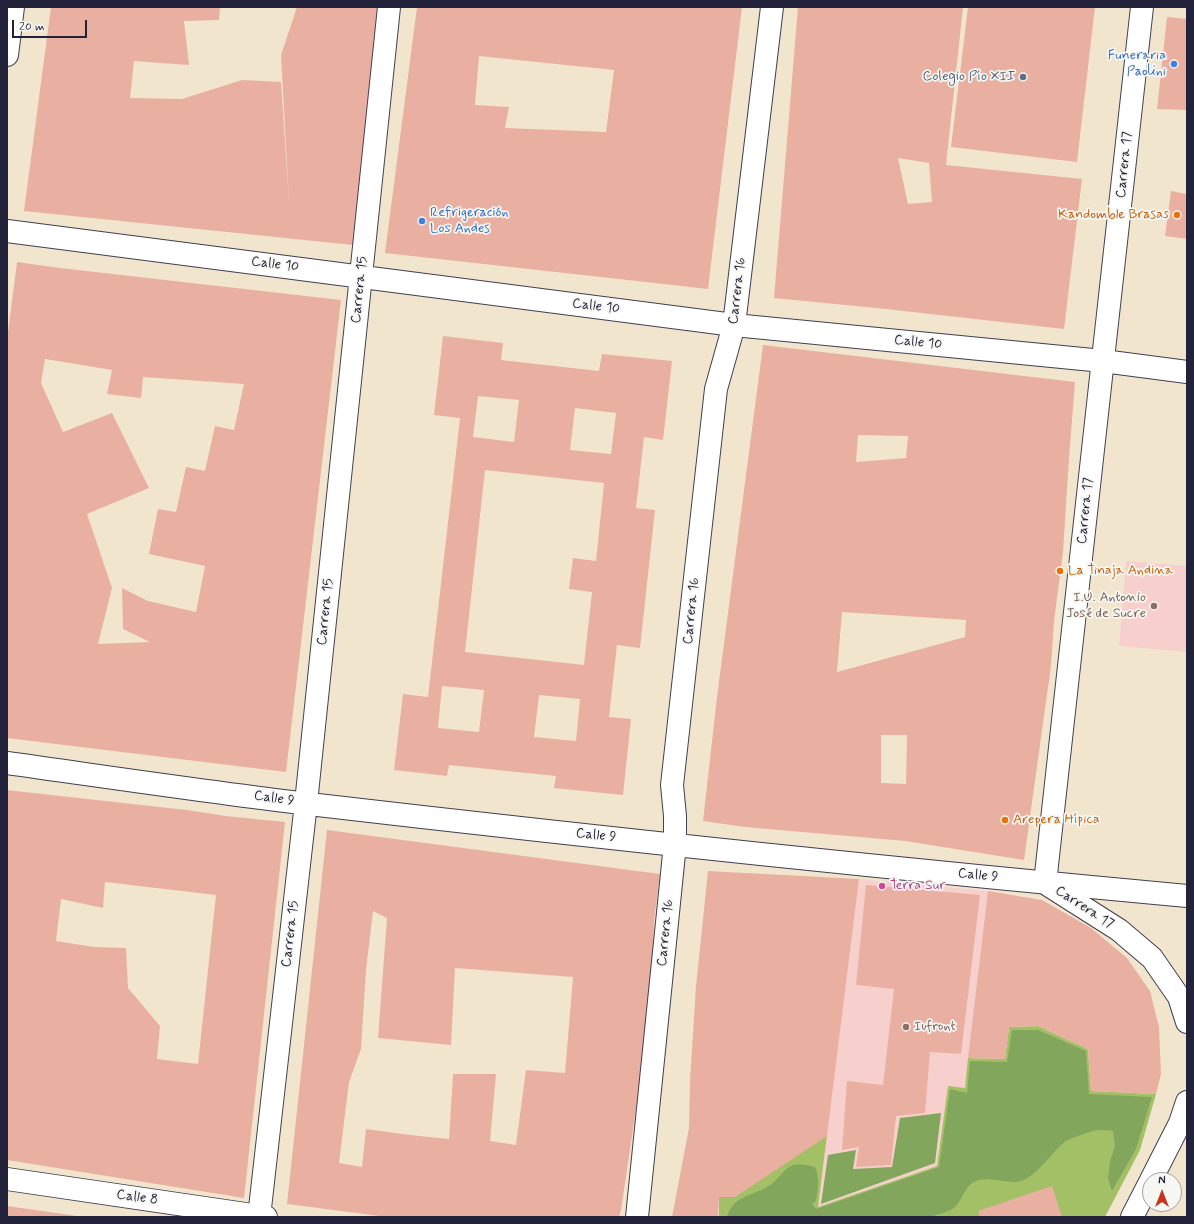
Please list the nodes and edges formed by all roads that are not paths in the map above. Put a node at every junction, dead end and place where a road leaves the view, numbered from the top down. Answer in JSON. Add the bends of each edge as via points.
{"nodes":[{"id":1,"x":13,"y":7,"type":"edge"},
{"id":2,"x":389,"y":7,"type":"edge"},
{"id":3,"x":772,"y":7,"type":"edge"},
{"id":4,"x":1142,"y":7,"type":"edge"},
{"id":5,"x":7,"y":55,"type":"edge"},
{"id":6,"x":7,"y":231,"type":"edge"},
{"id":7,"x":361,"y":276,"type":"junction"},
{"id":8,"x":734,"y":325,"type":"junction"},
{"id":9,"x":1103,"y":361,"type":"junction"},
{"id":10,"x":1187,"y":372,"type":"edge"},
{"id":11,"x":7,"y":763,"type":"edge"},
{"id":12,"x":306,"y":803,"type":"junction"},
{"id":13,"x":675,"y":844,"type":"junction"},
{"id":14,"x":1045,"y":883,"type":"junction"},
{"id":15,"x":1187,"y":896,"type":"edge"},
{"id":16,"x":1187,"y":1022,"type":"edge"},
{"id":17,"x":1187,"y":1102,"type":"edge"},
{"id":18,"x":1155,"y":1172,"type":"edge"},
{"id":19,"x":7,"y":1179,"type":"edge"},
{"id":20,"x":1142,"y":1197,"type":"edge"},
{"id":21,"x":261,"y":1217,"type":"edge"},
{"id":22,"x":637,"y":1217,"type":"edge"},
{"id":23,"x":1132,"y":1217,"type":"edge"}],
"edges":[{"from":1,"to":5,"type":"street"},
{"from":2,"to":7,"type":"street","name":"Carrera 15"},
{"from":3,"to":8,"type":"street","name":"Carrera 16"},
{"from":4,"to":9,"type":"street","name":"Carrera 17"},
{"from":6,"to":7,"type":"street","name":"Calle 10"},
{"from":7,"to":8,"type":"street","name":"Calle 10"},
{"from":7,"to":12,"type":"street","name":"Carrera 15"},
{"from":8,"to":9,"type":"street","name":"Calle 10"},
{"from":8,"to":13,"type":"street","name":"Carrera 16","via":[[716,389],[672,785]]},
{"from":9,"to":10,"type":"street","name":"Calle 10"},
{"from":9,"to":14,"type":"street","name":"Carrera 17"},
{"from":11,"to":12,"type":"street","name":"Calle 9"},
{"from":12,"to":13,"type":"street","name":"Calle 9"},
{"from":12,"to":21,"type":"street","name":"Carrera 15"},
{"from":13,"to":14,"type":"street","name":"Calle 9"},
{"from":13,"to":22,"type":"street","name":"Carrera 16"},
{"from":14,"to":15,"type":"street","name":"Calle 9"},
{"from":14,"to":16,"type":"street","name":"Carrera 17","via":[[1119,930],[1152,958],[1179,997]]},
{"from":17,"to":18,"type":"street","via":[[1180,1123]]},
{"from":19,"to":21,"type":"street","name":"Calle 8"},
{"from":20,"to":23,"type":"street"}]}
